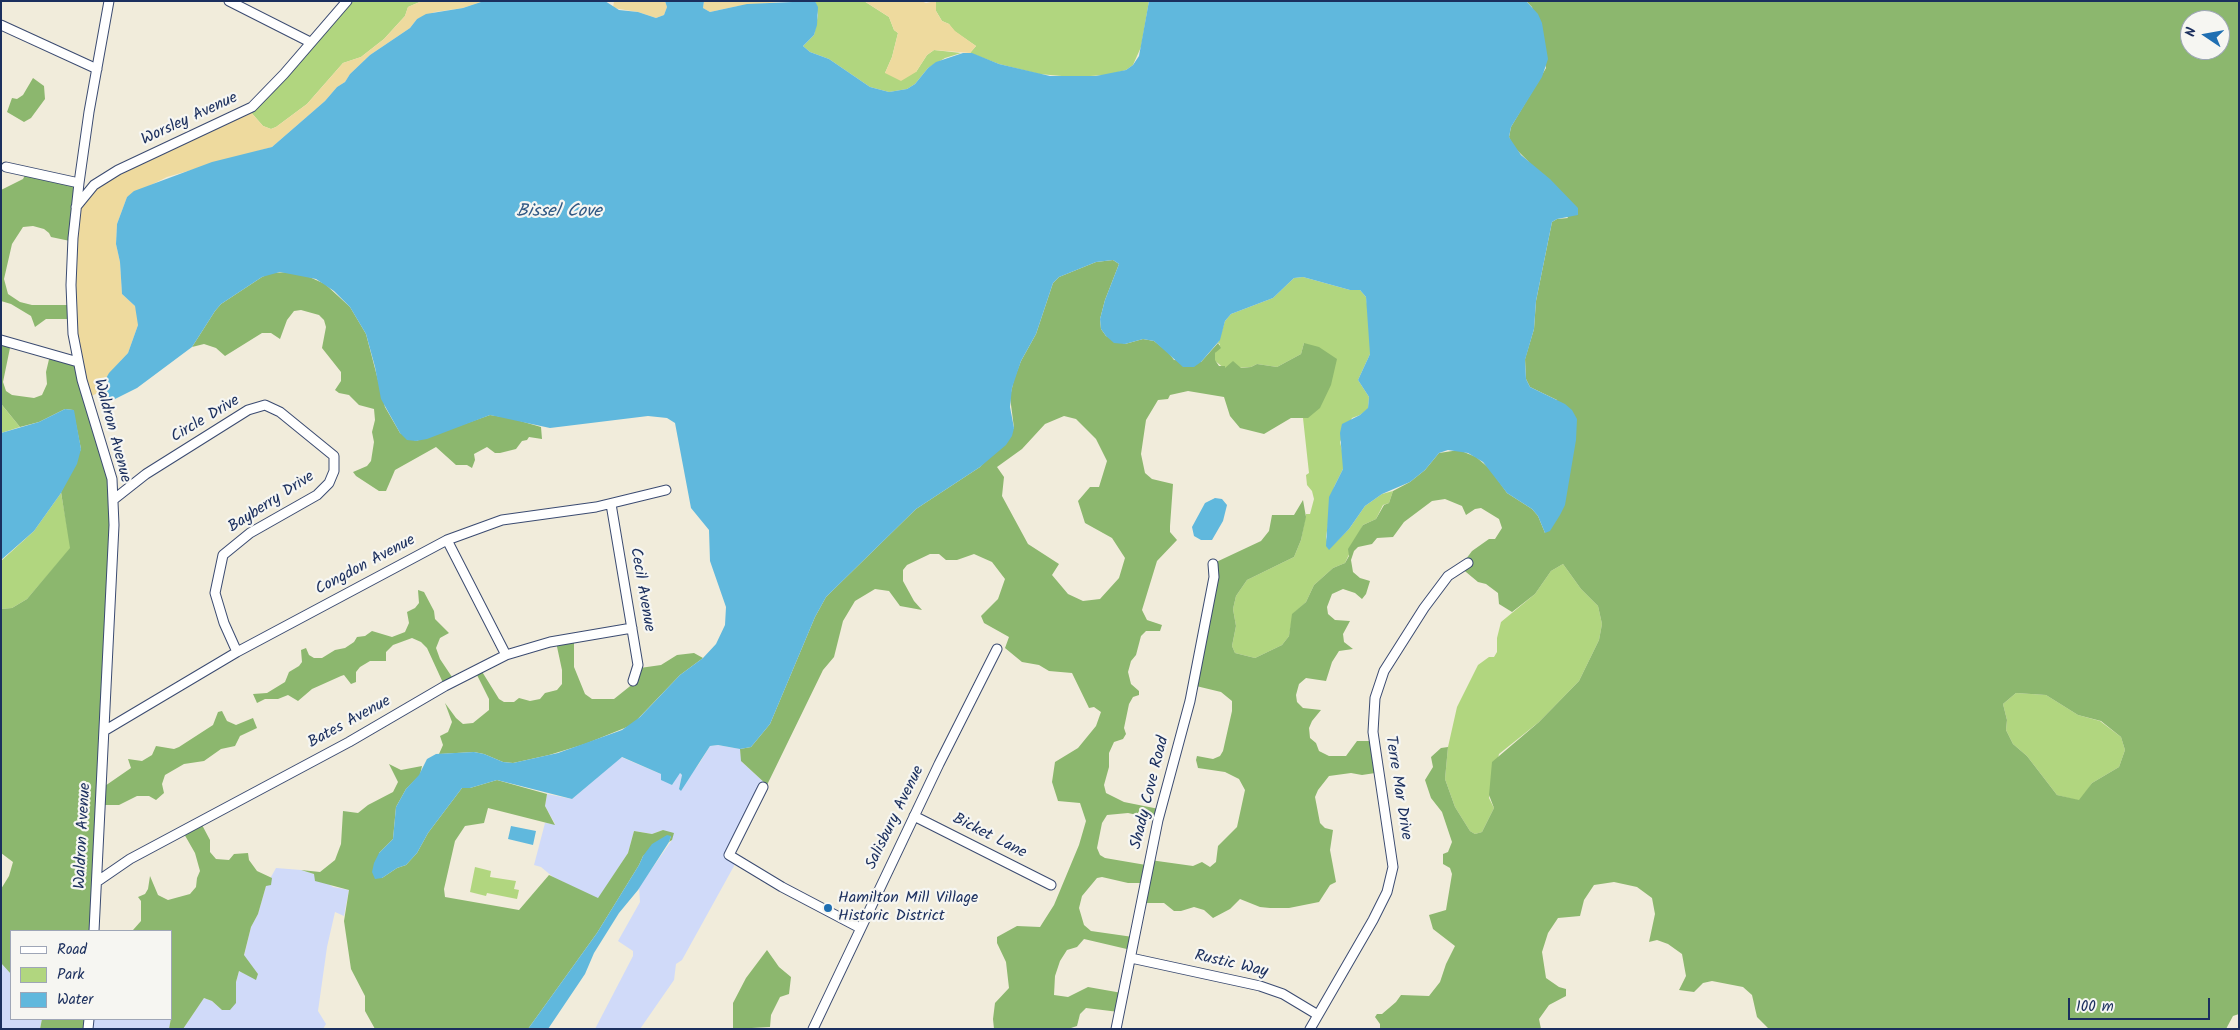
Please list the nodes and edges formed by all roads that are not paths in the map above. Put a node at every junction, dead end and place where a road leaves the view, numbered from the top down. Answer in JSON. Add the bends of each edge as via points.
{"nodes":[{"id":1,"x":109,"y":1,"type":"edge"},
{"id":2,"x":229,"y":1,"type":"edge"},
{"id":3,"x":347,"y":1,"type":"edge"},
{"id":4,"x":1,"y":25,"type":"edge"},
{"id":5,"x":310,"y":42,"type":"junction"},
{"id":6,"x":97,"y":69,"type":"junction"},
{"id":7,"x":6,"y":167,"type":"dead end"},
{"id":8,"x":79,"y":183,"type":"junction"},
{"id":9,"x":76,"y":208,"type":"junction"},
{"id":10,"x":1,"y":340,"type":"edge"},
{"id":11,"x":78,"y":362,"type":"junction"},
{"id":12,"x":333,"y":462,"type":"joint"},
{"id":13,"x":666,"y":490,"type":"dead end"},
{"id":14,"x":113,"y":500,"type":"junction"},
{"id":15,"x":611,"y":504,"type":"junction"},
{"id":16,"x":447,"y":540,"type":"junction"},
{"id":17,"x":1468,"y":562,"type":"dead end"},
{"id":18,"x":1213,"y":564,"type":"dead end"},
{"id":19,"x":632,"y":628,"type":"junction"},
{"id":20,"x":997,"y":649,"type":"dead end"},
{"id":21,"x":237,"y":652,"type":"junction"},
{"id":22,"x":506,"y":655,"type":"junction"},
{"id":23,"x":633,"y":681,"type":"dead end"},
{"id":24,"x":104,"y":731,"type":"junction"},
{"id":25,"x":763,"y":787,"type":"dead end"},
{"id":26,"x":914,"y":816,"type":"junction"},
{"id":27,"x":98,"y":881,"type":"junction"},
{"id":28,"x":1051,"y":886,"type":"dead end"},
{"id":29,"x":860,"y":928,"type":"junction"},
{"id":30,"x":94,"y":930,"type":"edge"},
{"id":31,"x":1131,"y":958,"type":"junction"},
{"id":32,"x":1318,"y":1015,"type":"junction"},
{"id":33,"x":813,"y":1029,"type":"edge"},
{"id":34,"x":1116,"y":1029,"type":"edge"},
{"id":35,"x":1310,"y":1029,"type":"edge"}],
"edges":[{"from":1,"to":6,"type":"street","name":"Waldron Avenue"},
{"from":2,"to":5,"type":"street"},
{"from":3,"to":5,"type":"street","name":"Worsley Avenue"},
{"from":4,"to":6,"type":"street"},
{"from":5,"to":9,"type":"street","name":"Worsley Avenue","via":[[252,107],[118,170],[94,185]]},
{"from":6,"to":8,"type":"street","name":"Waldron Avenue"},
{"from":7,"to":8,"type":"street"},
{"from":8,"to":9,"type":"street","name":"Waldron Avenue"},
{"from":9,"to":11,"type":"street","name":"Waldron Avenue","via":[[71,285]]},
{"from":10,"to":11,"type":"street"},
{"from":11,"to":14,"type":"street","name":"Waldron Avenue","via":[[112,479]]},
{"from":12,"to":14,"type":"street","name":"Circle Drive","via":[[334,456],[317,441],[280,412],[265,405],[248,410],[155,468]]},
{"from":12,"to":21,"type":"street","name":"Bayberry Drive","via":[[334,471],[329,483],[318,495],[250,533],[223,555],[216,593],[224,624]]},
{"from":13,"to":15,"type":"street","name":"Congdon Avenue"},
{"from":14,"to":24,"type":"street","name":"Waldron Avenue","via":[[114,552]]},
{"from":15,"to":16,"type":"street","name":"Congdon Avenue","via":[[502,520]]},
{"from":15,"to":19,"type":"street","name":"Cecil Avenue"},
{"from":16,"to":21,"type":"street","name":"Congdon Avenue"},
{"from":16,"to":22,"type":"street"},
{"from":17,"to":32,"type":"street","name":"Terre Mar Drive","via":[[1448,576],[1424,608],[1384,671],[1375,698],[1373,732],[1393,867],[1380,906]]},
{"from":18,"to":31,"type":"street","name":"Shady Cove Road","via":[[1214,577],[1190,701],[1158,820]]},
{"from":19,"to":22,"type":"street","name":"Bates Avenue","via":[[550,642]]},
{"from":19,"to":23,"type":"street","name":"Cecil Avenue","via":[[638,665]]},
{"from":20,"to":26,"type":"street","name":"Salisbury Avenue"},
{"from":21,"to":24,"type":"street","name":"Congdon Avenue"},
{"from":22,"to":27,"type":"street","name":"Bates Avenue","via":[[130,859]]},
{"from":24,"to":27,"type":"street","name":"Waldron Avenue"},
{"from":25,"to":29,"type":"street","via":[[728,855]]},
{"from":26,"to":28,"type":"street","name":"Bicket Lane"},
{"from":26,"to":29,"type":"street","name":"Salisbury Avenue"},
{"from":27,"to":30,"type":"street","name":"Waldron Avenue"},
{"from":29,"to":33,"type":"street","name":"Salisbury Avenue"},
{"from":31,"to":32,"type":"street","name":"Rustic Way","via":[[1260,986],[1283,994]]},
{"from":31,"to":34,"type":"street","name":"Shady Cove Road"},
{"from":32,"to":35,"type":"street","name":"Terre Mar Drive"}]}
